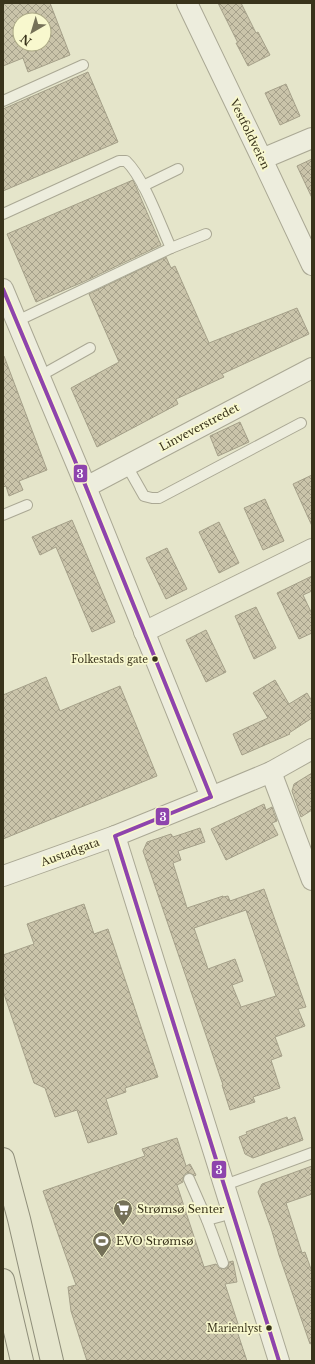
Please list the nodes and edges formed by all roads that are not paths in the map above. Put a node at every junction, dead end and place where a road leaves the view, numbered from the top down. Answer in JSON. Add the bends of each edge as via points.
{"nodes":[{"id":1,"x":187,"y":3,"type":"edge"},
{"id":2,"x":83,"y":65,"type":"dead end"},
{"id":3,"x":3,"y":101,"type":"edge"},
{"id":4,"x":312,"y":138,"type":"edge"},
{"id":5,"x":262,"y":159,"type":"junction"},
{"id":6,"x":178,"y":169,"type":"dead end"},
{"id":7,"x":143,"y":186,"type":"junction"},
{"id":8,"x":3,"y":214,"type":"edge"},
{"id":9,"x":206,"y":234,"type":"dead end"},
{"id":10,"x":171,"y":248,"type":"junction"},
{"id":11,"x":312,"y":266,"type":"edge"},
{"id":12,"x":3,"y":289,"type":"edge"},
{"id":13,"x":17,"y":321,"type":"junction"},
{"id":14,"x":90,"y":348,"type":"dead end"},
{"id":15,"x":312,"y":368,"type":"edge"},
{"id":16,"x":40,"y":376,"type":"junction"},
{"id":17,"x":301,"y":423,"type":"dead end"},
{"id":18,"x":127,"y":466,"type":"junction"},
{"id":19,"x":86,"y":487,"type":"junction"},
{"id":20,"x":27,"y":505,"type":"dead end"},
{"id":21,"x":3,"y":515,"type":"edge"},
{"id":22,"x":312,"y":549,"type":"edge"},
{"id":23,"x":144,"y":632,"type":"junction"},
{"id":24,"x":312,"y":749,"type":"edge"},
{"id":25,"x":271,"y":772,"type":"junction"},
{"id":26,"x":211,"y":797,"type":"junction"},
{"id":27,"x":115,"y":836,"type":"junction"},
{"id":28,"x":3,"y":876,"type":"edge"},
{"id":29,"x":312,"y":880,"type":"edge"},
{"id":30,"x":312,"y":1152,"type":"edge"},
{"id":31,"x":3,"y":1159,"type":"edge"},
{"id":32,"x":189,"y":1179,"type":"dead end"},
{"id":33,"x":225,"y":1185,"type":"junction"},
{"id":34,"x":222,"y":1216,"type":"dead end"},
{"id":35,"x":207,"y":1220,"type":"junction"},
{"id":36,"x":223,"y":1263,"type":"dead end"},
{"id":37,"x":3,"y":1280,"type":"edge"},
{"id":38,"x":22,"y":1361,"type":"edge"},
{"id":39,"x":52,"y":1361,"type":"edge"},
{"id":40,"x":279,"y":1361,"type":"edge"}],
"edges":[{"from":1,"to":5,"type":"street","name":"Vestfoldveien"},
{"from":2,"to":3,"type":"lane"},
{"from":4,"to":5,"type":"street"},
{"from":5,"to":11,"type":"street","name":"Vestfoldveien"},
{"from":6,"to":7,"type":"lane"},
{"from":7,"to":8,"type":"lane","via":[[132,166],[126,161],[119,161]]},
{"from":7,"to":10,"type":"lane"},
{"from":9,"to":10,"type":"lane"},
{"from":10,"to":13,"type":"lane"},
{"from":12,"to":13,"type":"street"},
{"from":13,"to":16,"type":"street"},
{"from":14,"to":16,"type":"lane"},
{"from":15,"to":18,"type":"street","name":"Linveverstredet"},
{"from":16,"to":19,"type":"street"},
{"from":17,"to":18,"type":"lane","via":[[159,498],[144,496]]},
{"from":18,"to":19,"type":"street","name":"Linveverstredet"},
{"from":19,"to":23,"type":"street"},
{"from":20,"to":21,"type":"lane"},
{"from":22,"to":23,"type":"street"},
{"from":23,"to":26,"type":"street"},
{"from":24,"to":25,"type":"street","name":"Austadgata"},
{"from":25,"to":26,"type":"street","name":"Austadgata"},
{"from":25,"to":29,"type":"street"},
{"from":26,"to":27,"type":"street","name":"Austadgata"},
{"from":27,"to":28,"type":"street","name":"Austadgata"},
{"from":27,"to":33,"type":"street"},
{"from":30,"to":33,"type":"lane"},
{"from":31,"to":39,"type":"main road"},
{"from":32,"to":35,"type":"lane"},
{"from":33,"to":40,"type":"street"},
{"from":34,"to":35,"type":"lane"},
{"from":35,"to":36,"type":"lane"},
{"from":37,"to":38,"type":"main road"}]}
